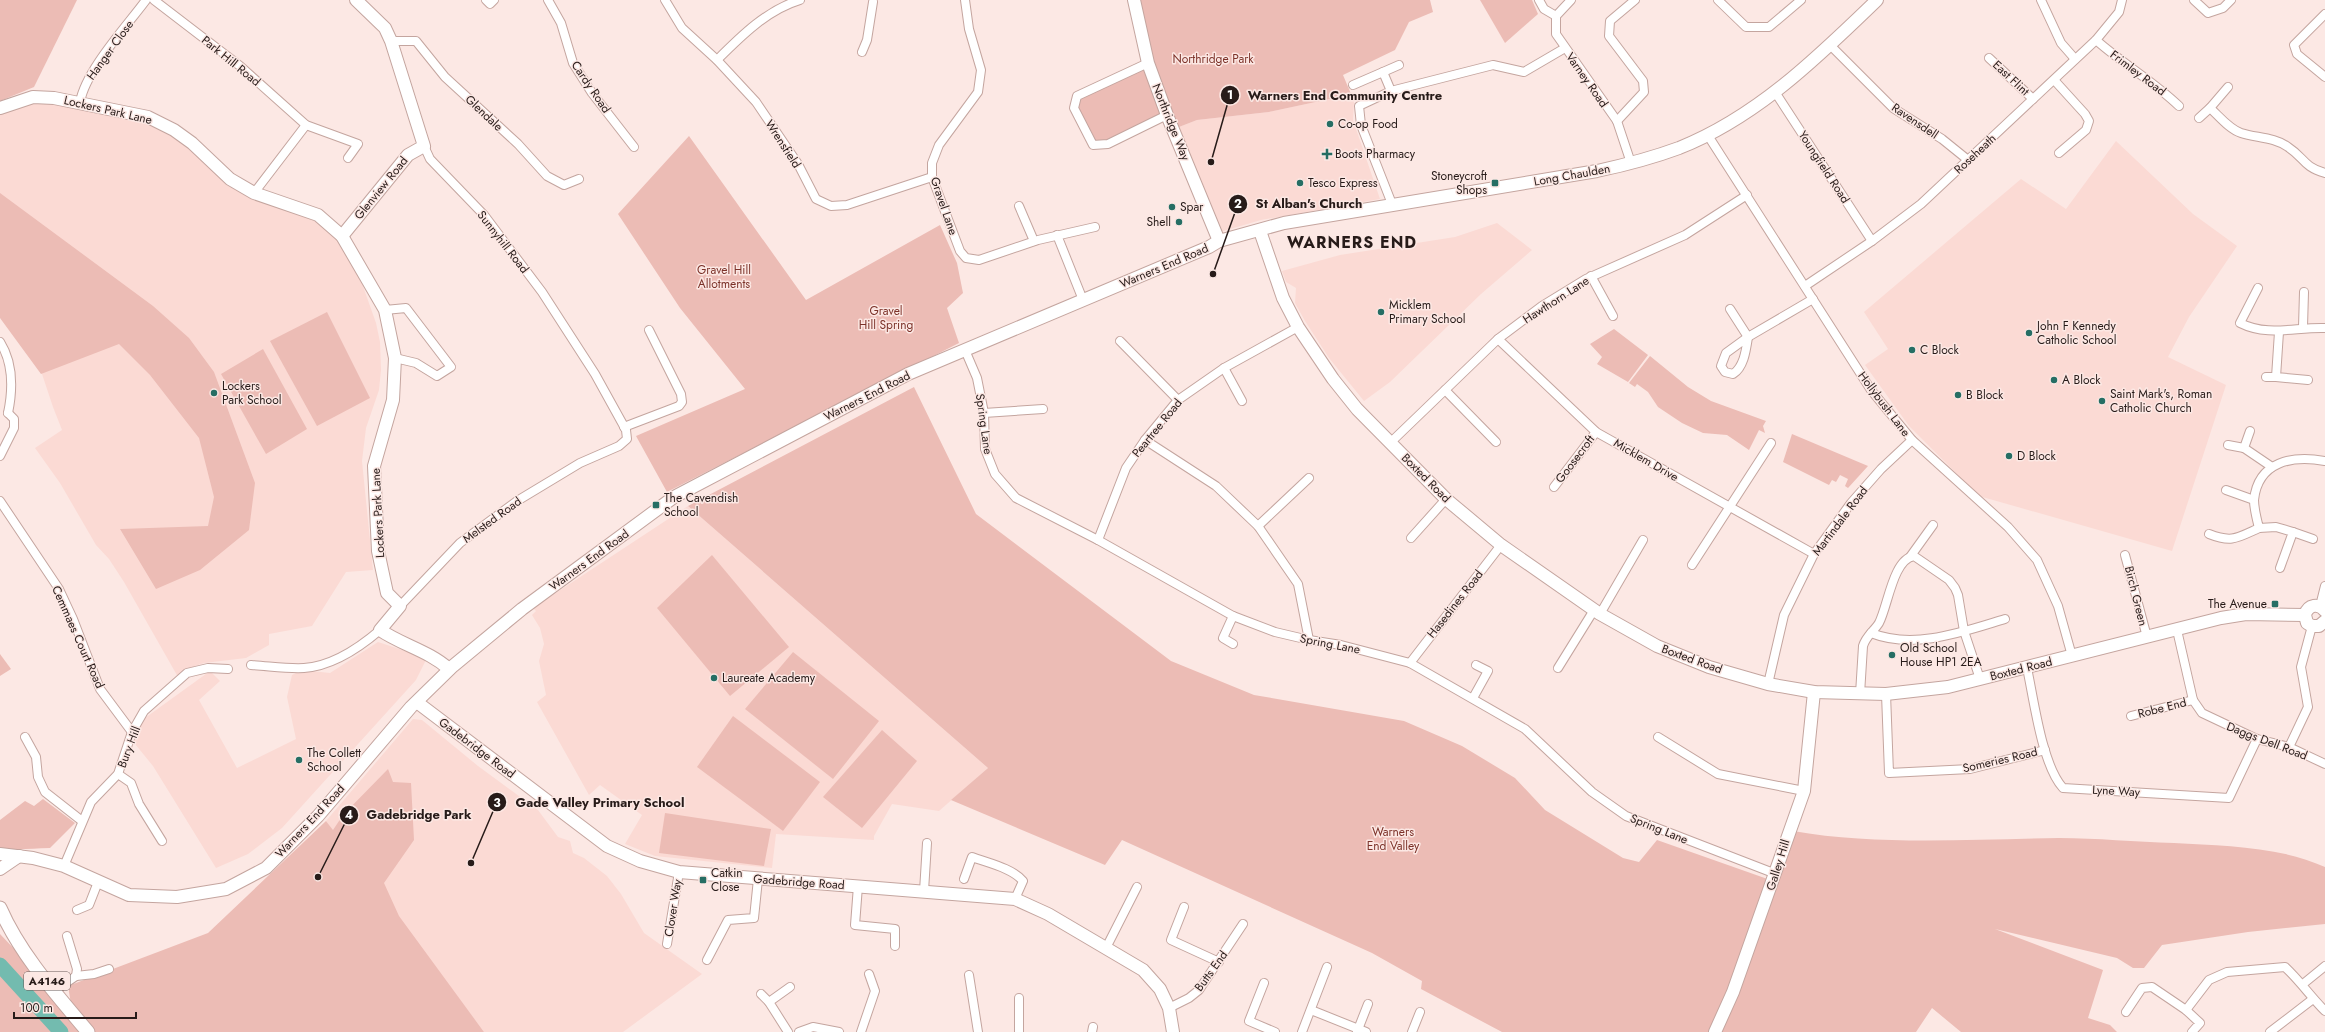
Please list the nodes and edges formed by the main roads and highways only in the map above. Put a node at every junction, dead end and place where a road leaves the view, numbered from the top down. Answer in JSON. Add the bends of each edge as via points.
{"nodes":[{"id":1,"x":0,"y":908,"type":"edge"},
{"id":2,"x":4,"y":925,"type":"edge"},
{"id":3,"x":88,"y":1032,"type":"edge"}],
"edges":[{"from":1,"to":2,"type":"main road","number":"A4146"},
{"from":2,"to":3,"type":"main road","number":"A4146"}]}
